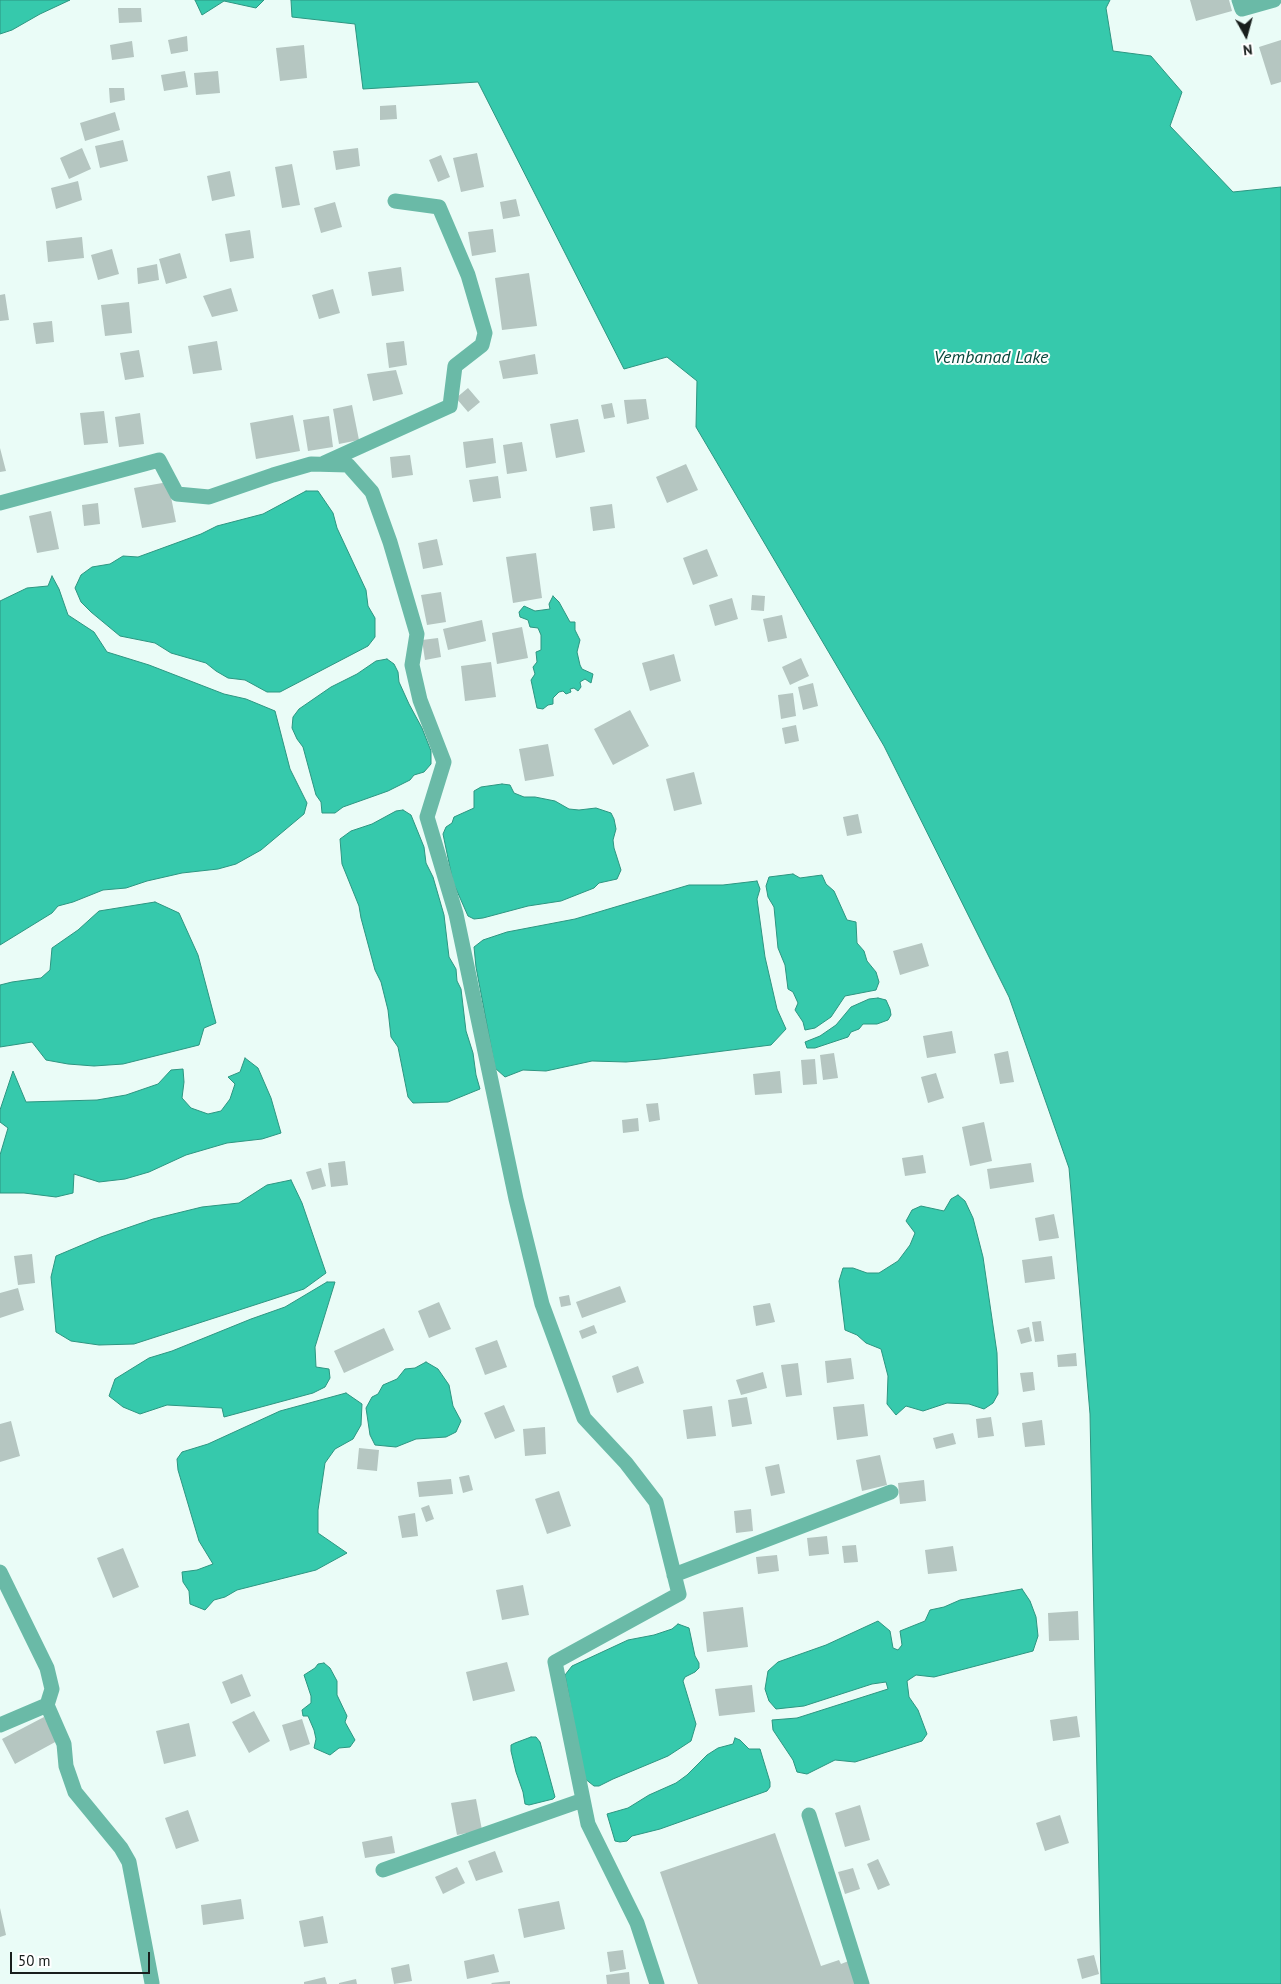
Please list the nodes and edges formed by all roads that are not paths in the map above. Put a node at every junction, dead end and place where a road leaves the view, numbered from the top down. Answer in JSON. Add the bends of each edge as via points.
{"nodes":[{"id":1,"x":1239,"y":0,"type":"edge"},
{"id":2,"x":1274,"y":0,"type":"edge"},
{"id":3,"x":396,"y":200,"type":"dead end"},
{"id":4,"x":320,"y":465,"type":"junction"},
{"id":5,"x":0,"y":503,"type":"edge"},
{"id":6,"x":891,"y":1492,"type":"dead end"},
{"id":7,"x":0,"y":1572,"type":"edge"},
{"id":8,"x":674,"y":1575,"type":"junction"},
{"id":9,"x":5,"y":1592,"type":"edge"},
{"id":10,"x":47,"y":1705,"type":"junction"},
{"id":11,"x":0,"y":1725,"type":"edge"},
{"id":12,"x":583,"y":1800,"type":"junction"},
{"id":13,"x":808,"y":1815,"type":"dead end"},
{"id":14,"x":383,"y":1870,"type":"dead end"},
{"id":15,"x":152,"y":1983,"type":"edge"},
{"id":16,"x":657,"y":1984,"type":"edge"},
{"id":17,"x":862,"y":1984,"type":"edge"}],
"edges":[{"from":1,"to":2,"type":"street","via":[[1242,9]]},
{"from":3,"to":4,"type":"street","via":[[439,207],[468,276],[485,332],[482,345],[455,366],[450,406]]},
{"from":4,"to":5,"type":"street","via":[[311,464],[272,475],[209,497],[176,494],[159,460]]},
{"from":4,"to":8,"type":"street","via":[[348,465],[372,492],[417,634],[412,665],[444,762],[427,817],[456,914],[516,1199],[542,1304],[584,1418],[626,1463],[656,1502]]},
{"from":6,"to":8,"type":"street"},
{"from":7,"to":9,"type":"street"},
{"from":8,"to":12,"type":"street","via":[[679,1594],[555,1662]]},
{"from":9,"to":10,"type":"street","via":[[47,1668],[52,1689]]},
{"from":10,"to":11,"type":"street"},
{"from":10,"to":15,"type":"street","via":[[64,1744],[66,1766],[75,1792],[129,1862]]},
{"from":12,"to":14,"type":"street"},
{"from":12,"to":16,"type":"street","via":[[588,1824],[637,1923]]},
{"from":13,"to":17,"type":"street"}]}
